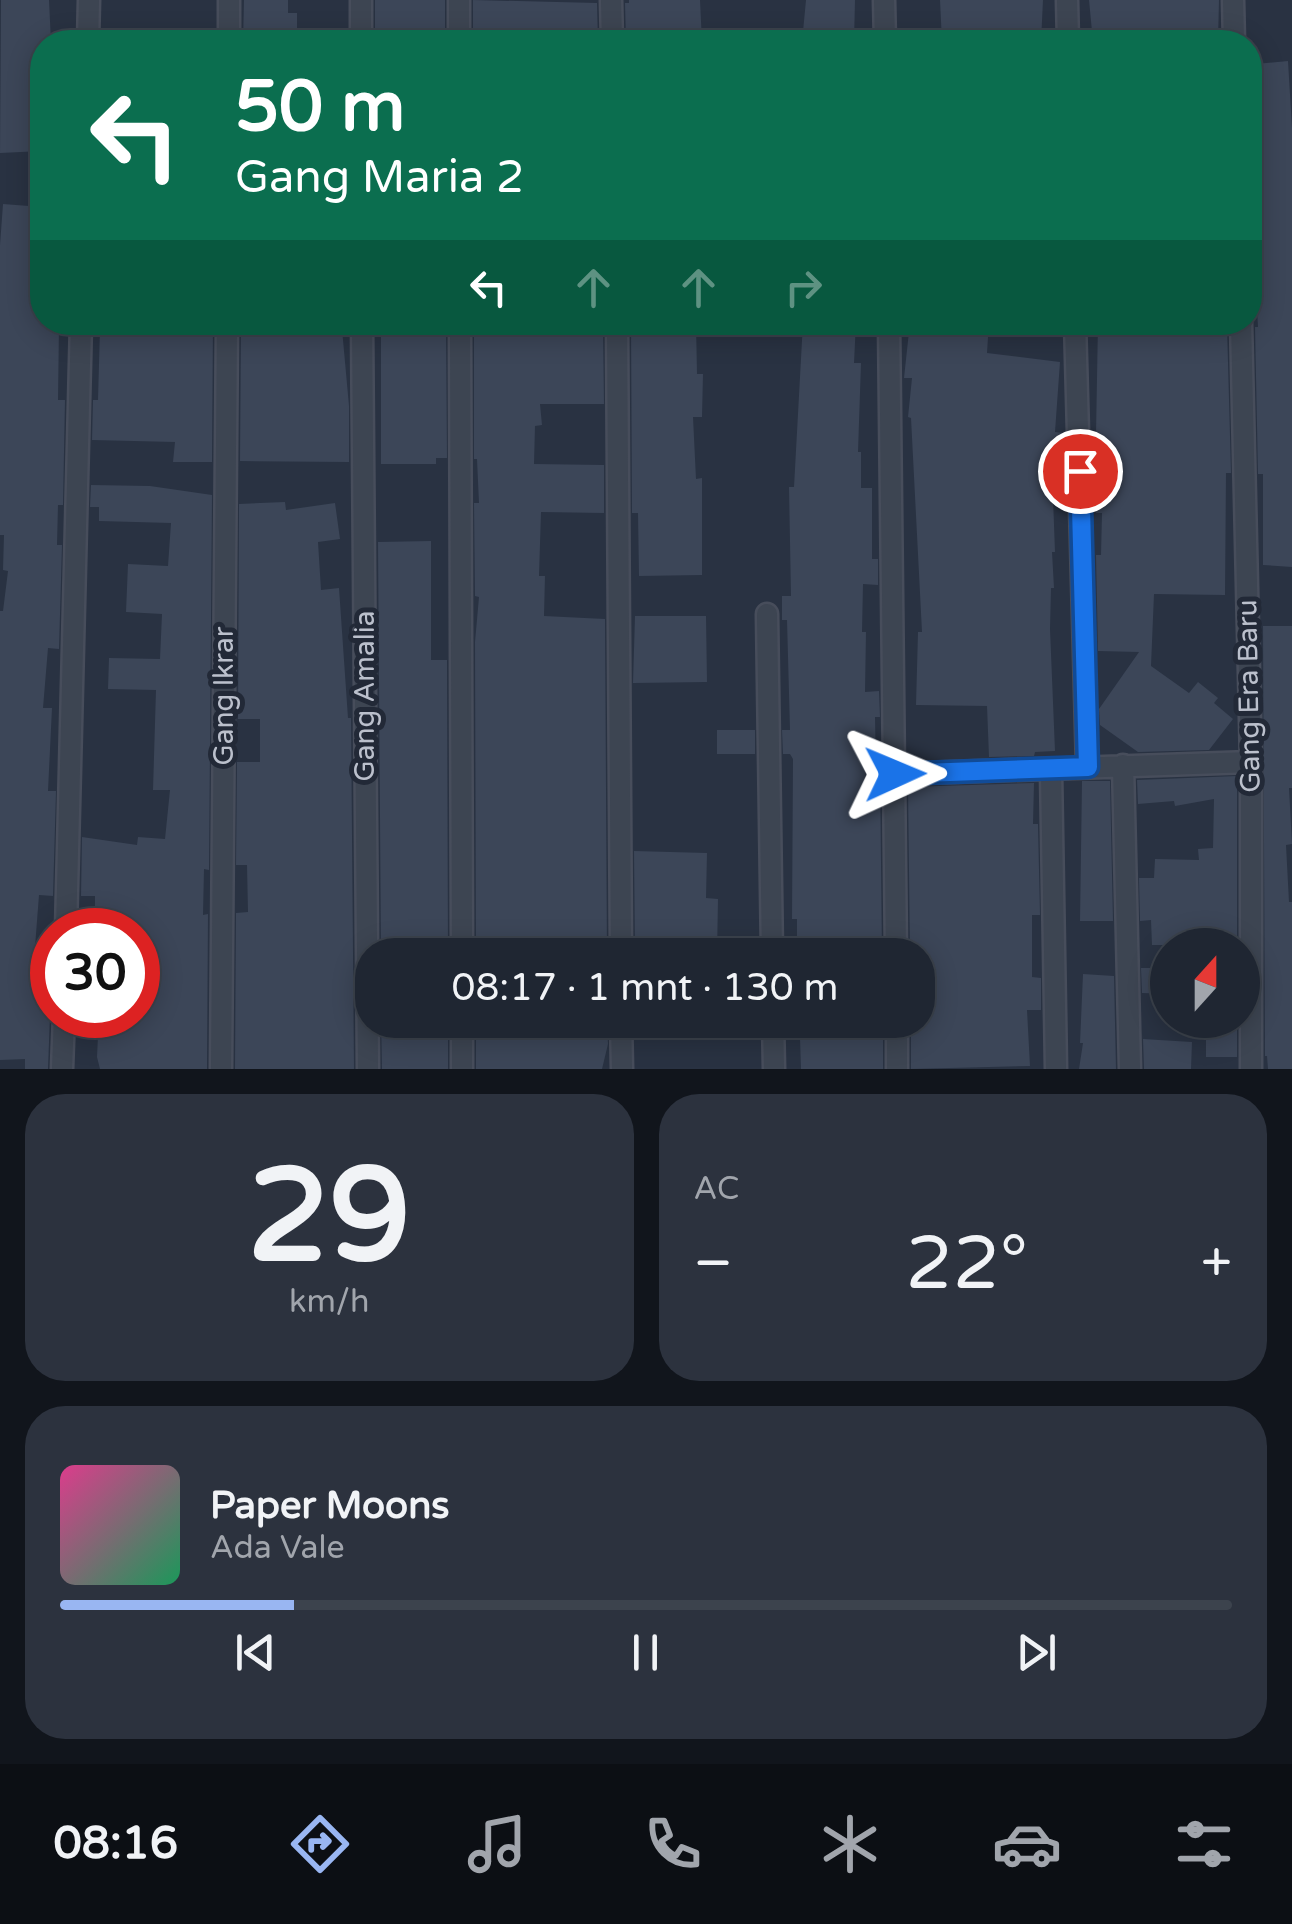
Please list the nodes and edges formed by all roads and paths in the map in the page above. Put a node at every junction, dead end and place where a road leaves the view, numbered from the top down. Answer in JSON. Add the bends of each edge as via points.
{"nodes":[{"id":1,"x":89,"y":0,"type":"edge"},
{"id":2,"x":229,"y":0,"type":"edge"},
{"id":3,"x":361,"y":0,"type":"edge"},
{"id":4,"x":459,"y":0,"type":"edge"},
{"id":5,"x":612,"y":0,"type":"edge"},
{"id":6,"x":884,"y":0,"type":"edge"},
{"id":7,"x":1067,"y":0,"type":"edge"},
{"id":8,"x":1233,"y":0,"type":"edge"},
{"id":9,"x":88,"y":30,"type":"edge"},
{"id":10,"x":229,"y":30,"type":"edge"},
{"id":11,"x":361,"y":30,"type":"edge"},
{"id":12,"x":459,"y":30,"type":"edge"},
{"id":13,"x":612,"y":30,"type":"edge"},
{"id":14,"x":885,"y":30,"type":"edge"},
{"id":15,"x":1068,"y":30,"type":"edge"},
{"id":16,"x":1234,"y":30,"type":"edge"},
{"id":17,"x":81,"y":335,"type":"edge"},
{"id":18,"x":227,"y":335,"type":"edge"},
{"id":19,"x":362,"y":335,"type":"edge"},
{"id":20,"x":460,"y":335,"type":"edge"},
{"id":21,"x":616,"y":335,"type":"edge"},
{"id":22,"x":889,"y":335,"type":"edge"},
{"id":23,"x":1076,"y":335,"type":"edge"},
{"id":24,"x":1241,"y":335,"type":"edge"},
{"id":25,"x":766,"y":614,"type":"dead end"},
{"id":26,"x":1251,"y":762,"type":"junction"},
{"id":27,"x":1123,"y":765,"type":"junction"},
{"id":28,"x":1088,"y":767,"type":"junction"},
{"id":29,"x":1051,"y":771,"type":"junction"},
{"id":30,"x":895,"y":774,"type":"junction"},
{"id":31,"x":67,"y":908,"type":"edge"},
{"id":32,"x":462,"y":938,"type":"edge"},
{"id":33,"x":621,"y":938,"type":"edge"},
{"id":34,"x":772,"y":938,"type":"edge"},
{"id":35,"x":896,"y":938,"type":"edge"},
{"id":36,"x":63,"y":1038,"type":"edge"},
{"id":37,"x":462,"y":1038,"type":"edge"},
{"id":38,"x":621,"y":1038,"type":"edge"},
{"id":39,"x":773,"y":1038,"type":"edge"},
{"id":40,"x":897,"y":1038,"type":"edge"},
{"id":41,"x":62,"y":1069,"type":"edge"},
{"id":42,"x":221,"y":1069,"type":"edge"},
{"id":43,"x":368,"y":1069,"type":"edge"},
{"id":44,"x":462,"y":1069,"type":"edge"},
{"id":45,"x":622,"y":1069,"type":"edge"},
{"id":46,"x":774,"y":1069,"type":"edge"},
{"id":47,"x":897,"y":1069,"type":"edge"},
{"id":48,"x":1056,"y":1069,"type":"edge"},
{"id":49,"x":1130,"y":1069,"type":"edge"},
{"id":50,"x":1251,"y":1069,"type":"edge"}],
"edges":[{"from":1,"to":9,"type":"street"},
{"from":2,"to":10,"type":"street"},
{"from":3,"to":11,"type":"street"},
{"from":4,"to":12,"type":"street"},
{"from":5,"to":13,"type":"street"},
{"from":6,"to":14,"type":"street"},
{"from":7,"to":15,"type":"street"},
{"from":8,"to":16,"type":"street"},
{"from":17,"to":31,"type":"street"},
{"from":18,"to":42,"type":"street","name":"Gang Ikrar"},
{"from":19,"to":43,"type":"street","name":"Gang Amalia"},
{"from":20,"to":32,"type":"street"},
{"from":21,"to":33,"type":"street"},
{"from":22,"to":30,"type":"street"},
{"from":23,"to":28,"type":"street"},
{"from":24,"to":26,"type":"street","name":"Gang Era Baru"},
{"from":25,"to":34,"type":"street"},
{"from":26,"to":27,"type":"street"},
{"from":26,"to":50,"type":"street","name":"Gang Era Baru"},
{"from":27,"to":28,"type":"street"},
{"from":27,"to":49,"type":"street"},
{"from":28,"to":29,"type":"street"},
{"from":29,"to":30,"type":"street"},
{"from":29,"to":48,"type":"street"},
{"from":30,"to":35,"type":"street"},
{"from":36,"to":41,"type":"street"},
{"from":37,"to":44,"type":"street"},
{"from":38,"to":45,"type":"street"},
{"from":39,"to":46,"type":"street"},
{"from":40,"to":47,"type":"street"}]}
